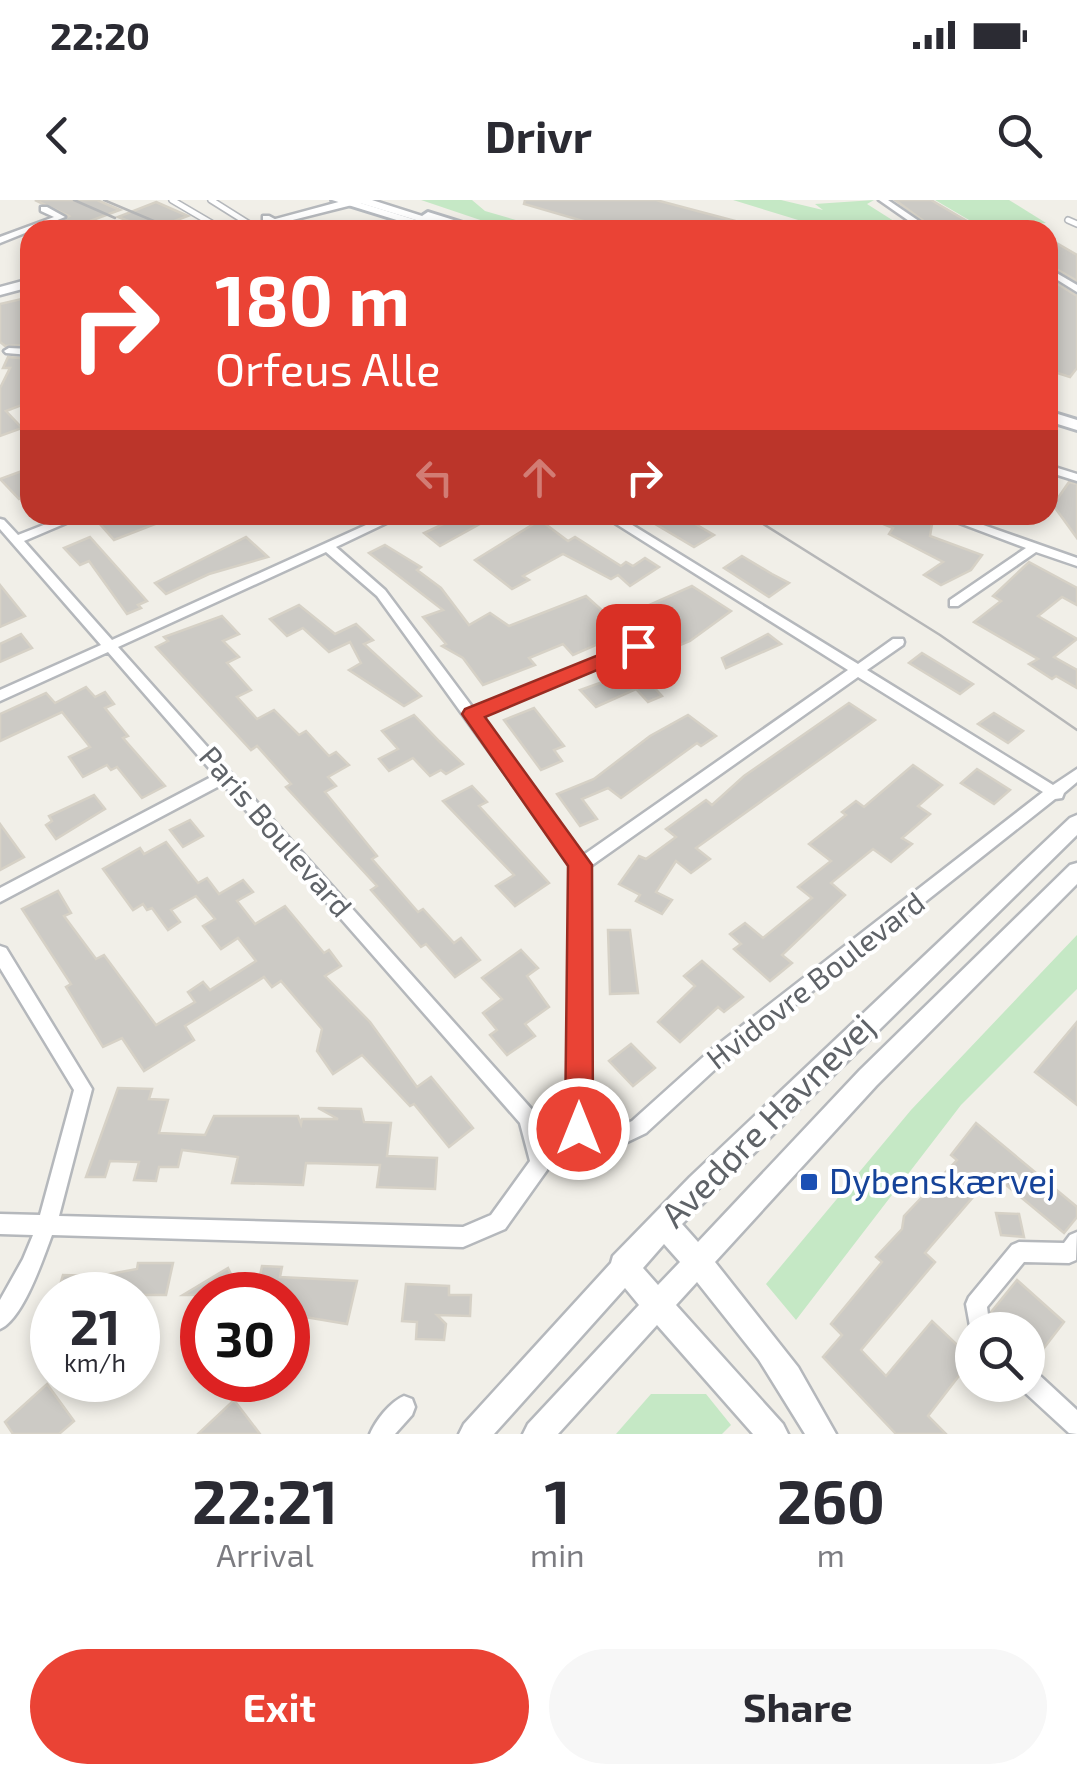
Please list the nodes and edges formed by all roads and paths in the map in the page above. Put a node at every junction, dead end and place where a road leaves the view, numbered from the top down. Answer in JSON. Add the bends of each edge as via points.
{"nodes":[{"id":1,"x":172,"y":200,"type":"edge"},
{"id":2,"x":212,"y":200,"type":"edge"},
{"id":3,"x":328,"y":200,"type":"edge"},
{"id":4,"x":380,"y":200,"type":"edge"},
{"id":5,"x":882,"y":200,"type":"edge"},
{"id":6,"x":352,"y":201,"type":"edge"},
{"id":7,"x":44,"y":209,"type":"dead end"},
{"id":8,"x":234,"y":213,"type":"junction"},
{"id":9,"x":55,"y":220,"type":"edge"},
{"id":10,"x":207,"y":220,"type":"joint"},
{"id":11,"x":242,"y":220,"type":"edge"},
{"id":12,"x":270,"y":220,"type":"joint"},
{"id":13,"x":401,"y":220,"type":"edge"},
{"id":14,"x":423,"y":220,"type":"edge"},
{"id":15,"x":441,"y":220,"type":"edge"},
{"id":16,"x":913,"y":220,"type":"edge"},
{"id":17,"x":1068,"y":220,"type":"dead end"},
{"id":18,"x":1077,"y":224,"type":"edge"},
{"id":19,"x":8,"y":351,"type":"dead end"},
{"id":20,"x":20,"y":352,"type":"edge"},
{"id":21,"x":33,"y":525,"type":"edge"},
{"id":22,"x":375,"y":525,"type":"edge"},
{"id":23,"x":624,"y":525,"type":"edge"},
{"id":24,"x":971,"y":525,"type":"edge"},
{"id":25,"x":6,"y":531,"type":"edge"},
{"id":26,"x":328,"y":546,"type":"junction"},
{"id":27,"x":1034,"y":548,"type":"junction"},
{"id":28,"x":1077,"y":562,"type":"edge"},
{"id":29,"x":954,"y":603,"type":"dead end"},
{"id":30,"x":898,"y":642,"type":"dead end"},
{"id":31,"x":112,"y":646,"type":"junction"},
{"id":32,"x":638,"y":646,"type":"dead end"},
{"id":33,"x":858,"y":670,"type":"junction"},
{"id":34,"x":0,"y":696,"type":"edge"},
{"id":35,"x":472,"y":714,"type":"junction"},
{"id":36,"x":1077,"y":774,"type":"edge"},
{"id":37,"x":226,"y":776,"type":"junction"},
{"id":38,"x":1057,"y":794,"type":"junction"},
{"id":39,"x":1077,"y":823,"type":"edge"},
{"id":40,"x":580,"y":865,"type":"junction"},
{"id":41,"x":1077,"y":872,"type":"edge"},
{"id":42,"x":0,"y":896,"type":"edge"},
{"id":43,"x":0,"y":953,"type":"edge"},
{"id":44,"x":584,"y":1144,"type":"junction"},
{"id":45,"x":539,"y":1148,"type":"junction"},
{"id":46,"x":0,"y":1224,"type":"edge"},
{"id":47,"x":664,"y":1224,"type":"junction"},
{"id":48,"x":47,"y":1226,"type":"junction"},
{"id":49,"x":1077,"y":1242,"type":"edge"},
{"id":50,"x":695,"y":1261,"type":"junction"},
{"id":51,"x":623,"y":1266,"type":"junction"},
{"id":52,"x":656,"y":1303,"type":"junction"},
{"id":53,"x":977,"y":1312,"type":"edge"},
{"id":54,"x":0,"y":1320,"type":"edge"},
{"id":55,"x":1045,"y":1396,"type":"edge"},
{"id":56,"x":404,"y":1406,"type":"dead end"},
{"id":57,"x":1077,"y":1425,"type":"edge"},
{"id":58,"x":382,"y":1434,"type":"edge"},
{"id":59,"x":474,"y":1434,"type":"edge"},
{"id":60,"x":538,"y":1434,"type":"edge"},
{"id":61,"x":773,"y":1434,"type":"edge"},
{"id":62,"x":821,"y":1434,"type":"edge"}],
"edges":[{"from":1,"to":10,"type":"lane"},
{"from":2,"to":8,"type":"lane"},
{"from":3,"to":12,"type":"street"},
{"from":4,"to":15,"type":"main road"},
{"from":5,"to":16,"type":"street"},
{"from":6,"to":12,"type":"street"},
{"from":6,"to":13,"type":"main road"},
{"from":6,"to":14,"type":"street"},
{"from":7,"to":9,"type":"street","via":[[61,218]]},
{"from":8,"to":10,"type":"lane","via":[[229,220]]},
{"from":8,"to":11,"type":"lane"},
{"from":17,"to":18,"type":"lane"},
{"from":19,"to":20,"type":"street"},
{"from":21,"to":25,"type":"street"},
{"from":22,"to":26,"type":"street"},
{"from":23,"to":33,"type":"street"},
{"from":24,"to":27,"type":"street"},
{"from":25,"to":31,"type":"street","name":"Paris Boulevard"},
{"from":26,"to":31,"type":"street"},
{"from":26,"to":35,"type":"street","via":[[381,593]]},
{"from":27,"to":28,"type":"street"},
{"from":27,"to":29,"type":"street"},
{"from":30,"to":33,"type":"street"},
{"from":31,"to":34,"type":"street"},
{"from":31,"to":37,"type":"street","name":"Paris Boulevard"},
{"from":32,"to":35,"type":"street"},
{"from":33,"to":38,"type":"street"},
{"from":33,"to":40,"type":"street"},
{"from":35,"to":40,"type":"street"},
{"from":36,"to":38,"type":"street","name":"Hvidovre Boulevard"},
{"from":37,"to":42,"type":"street"},
{"from":37,"to":45,"type":"street","name":"Paris Boulevard","via":[[528,1119]]},
{"from":38,"to":44,"type":"street","name":"Hvidovre Boulevard","via":[[717,1056],[639,1127]]},
{"from":39,"to":47,"type":"street","name":"Avedøre Havnevej"},
{"from":40,"to":44,"type":"street"},
{"from":41,"to":50,"type":"street","name":"Avedøre Havnevej"},
{"from":43,"to":48,"type":"street","via":[[83,1089]]},
{"from":44,"to":45,"type":"street","name":"Hvidovre Boulevard"},
{"from":45,"to":48,"type":"street","via":[[540,1163],[515,1204],[498,1222],[463,1237]]},
{"from":46,"to":48,"type":"street"},
{"from":47,"to":50,"type":"street"},
{"from":47,"to":51,"type":"street","name":"Avedøre Havnevej"},
{"from":48,"to":54,"type":"street"},
{"from":49,"to":53,"type":"street","via":[[1069,1253],[1019,1252],[976,1304]]},
{"from":50,"to":52,"type":"street","name":"Avedøre Havnevej"},
{"from":50,"to":62,"type":"street","via":[[804,1398]]},
{"from":51,"to":52,"type":"street"},
{"from":51,"to":59,"type":"street","name":"Avedøre Havnevej"},
{"from":52,"to":60,"type":"street","name":"Avedøre Havnevej"},
{"from":52,"to":61,"type":"street"},
{"from":55,"to":57,"type":"street"},
{"from":56,"to":58,"type":"street"}]}
